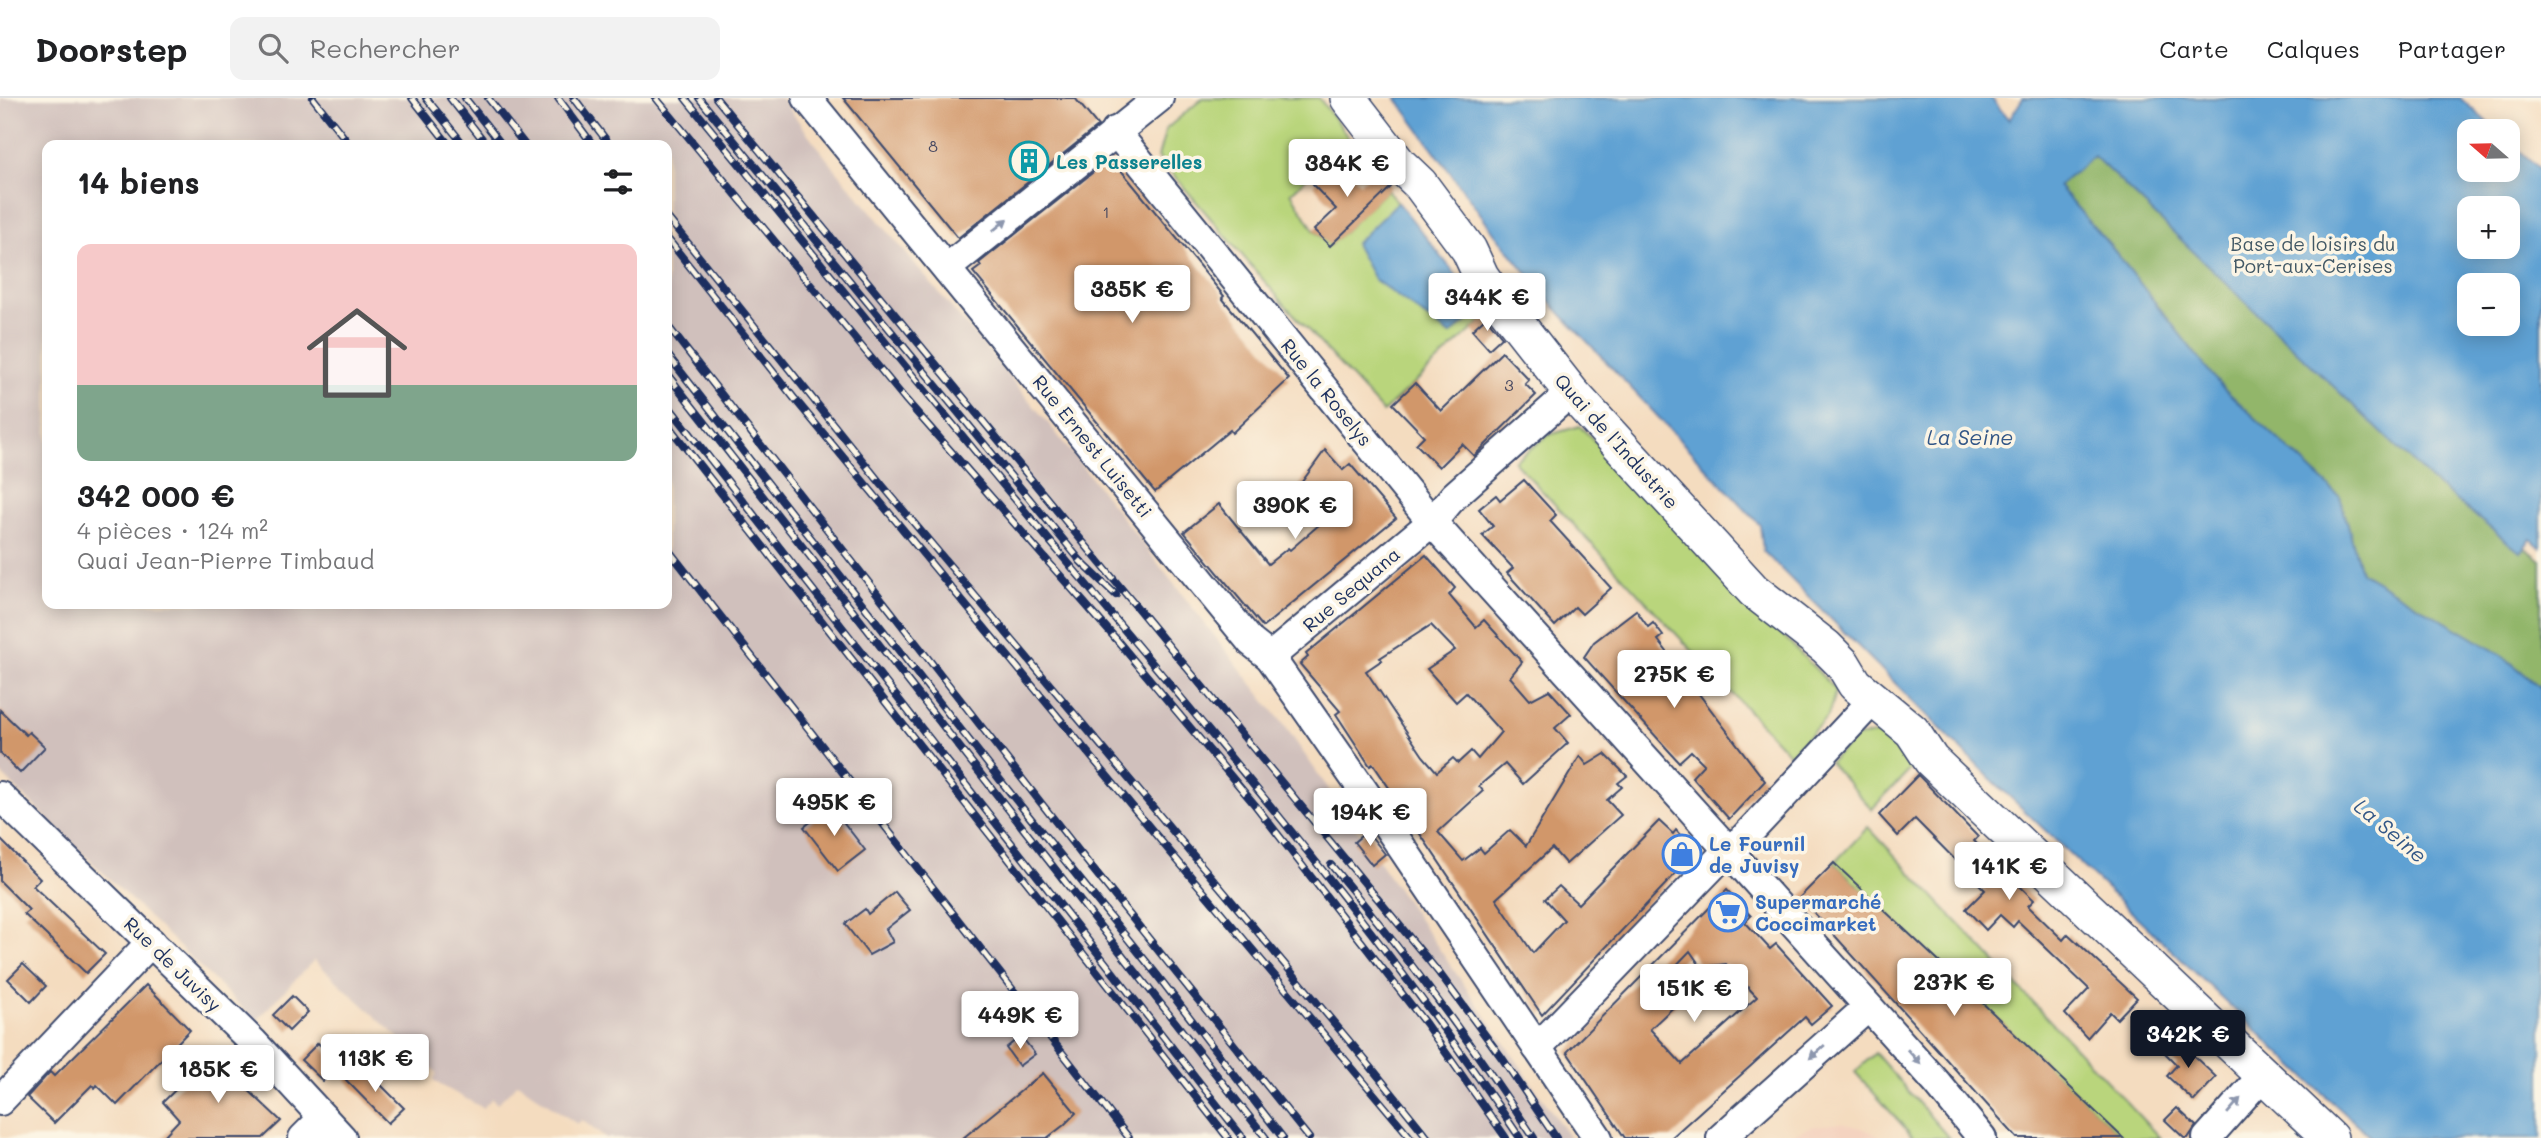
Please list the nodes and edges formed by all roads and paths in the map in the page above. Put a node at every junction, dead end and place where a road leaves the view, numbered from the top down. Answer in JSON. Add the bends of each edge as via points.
{"nodes":[{"id":1,"x":807,"y":98,"type":"edge"},
{"id":2,"x":1159,"y":98,"type":"edge"},
{"id":3,"x":1348,"y":98,"type":"edge"},
{"id":4,"x":1115,"y":131,"type":"junction"},
{"id":5,"x":947,"y":268,"type":"junction"},
{"id":6,"x":1571,"y":392,"type":"junction"},
{"id":7,"x":1432,"y":522,"type":"junction"},
{"id":8,"x":1270,"y":657,"type":"junction"},
{"id":9,"x":1874,"y":699,"type":"junction"},
{"id":10,"x":0,"y":796,"type":"edge"},
{"id":11,"x":1728,"y":850,"type":"junction"},
{"id":12,"x":151,"y":942,"type":"junction"},
{"id":13,"x":1868,"y":1007,"type":"junction"},
{"id":14,"x":1537,"y":1048,"type":"junction"},
{"id":15,"x":2263,"y":1075,"type":"junction"},
{"id":16,"x":0,"y":1101,"type":"edge"},
{"id":17,"x":323,"y":1131,"type":"edge"},
{"id":18,"x":1598,"y":1138,"type":"edge"},
{"id":19,"x":1721,"y":1138,"type":"edge"},
{"id":20,"x":1982,"y":1138,"type":"edge"},
{"id":21,"x":2207,"y":1138,"type":"edge"},
{"id":22,"x":2330,"y":1138,"type":"edge"}],
"edges":[{"from":1,"to":5,"type":"street","name":"Rue Ernest Luisetti"},
{"from":2,"to":4,"type":"street"},
{"from":3,"to":6,"type":"main road","name":"Quai de l'Industrie","via":[[1398,164],[1420,184],[1469,250],[1481,276]]},
{"from":5,"to":4,"type":"street","one_way":true},
{"from":4,"to":7,"type":"street","name":"Rue la Roselys"},
{"from":5,"to":8,"type":"street","name":"Rue Ernest Luisetti","via":[[1251,642]]},
{"from":6,"to":7,"type":"street","name":"Rue Sequana","via":[[1454,496]]},
{"from":6,"to":9,"type":"main road","name":"Quai de l'Industrie","via":[[1754,591],[1826,647],[1855,684]]},
{"from":7,"to":8,"type":"street","name":"Rue Sequana"},
{"from":7,"to":11,"type":"street","name":"Rue la Roselys"},
{"from":8,"to":14,"type":"street","name":"Rue Ernest Luisetti"},
{"from":9,"to":11,"type":"street"},
{"from":9,"to":15,"type":"main road","name":"Quai de l'Industrie","via":[[1912,731],[1931,760]]},
{"from":10,"to":12,"type":"street","name":"Rue de Juvisy"},
{"from":11,"to":13,"type":"street","name":"Rue la Roselys"},
{"from":11,"to":14,"type":"street"},
{"from":12,"to":16,"type":"street"},
{"from":12,"to":17,"type":"street","name":"Rue de Juvisy","via":[[253,1042]]},
{"from":13,"to":19,"type":"street","one_way":true},
{"from":13,"to":20,"type":"street","name":"Rue la Roselys","one_way":true},
{"from":14,"to":18,"type":"street","name":"Rue Ernest Luisetti"},
{"from":21,"to":15,"type":"street","one_way":true},
{"from":15,"to":22,"type":"main road","name":"Quai de l'Industrie"}]}
